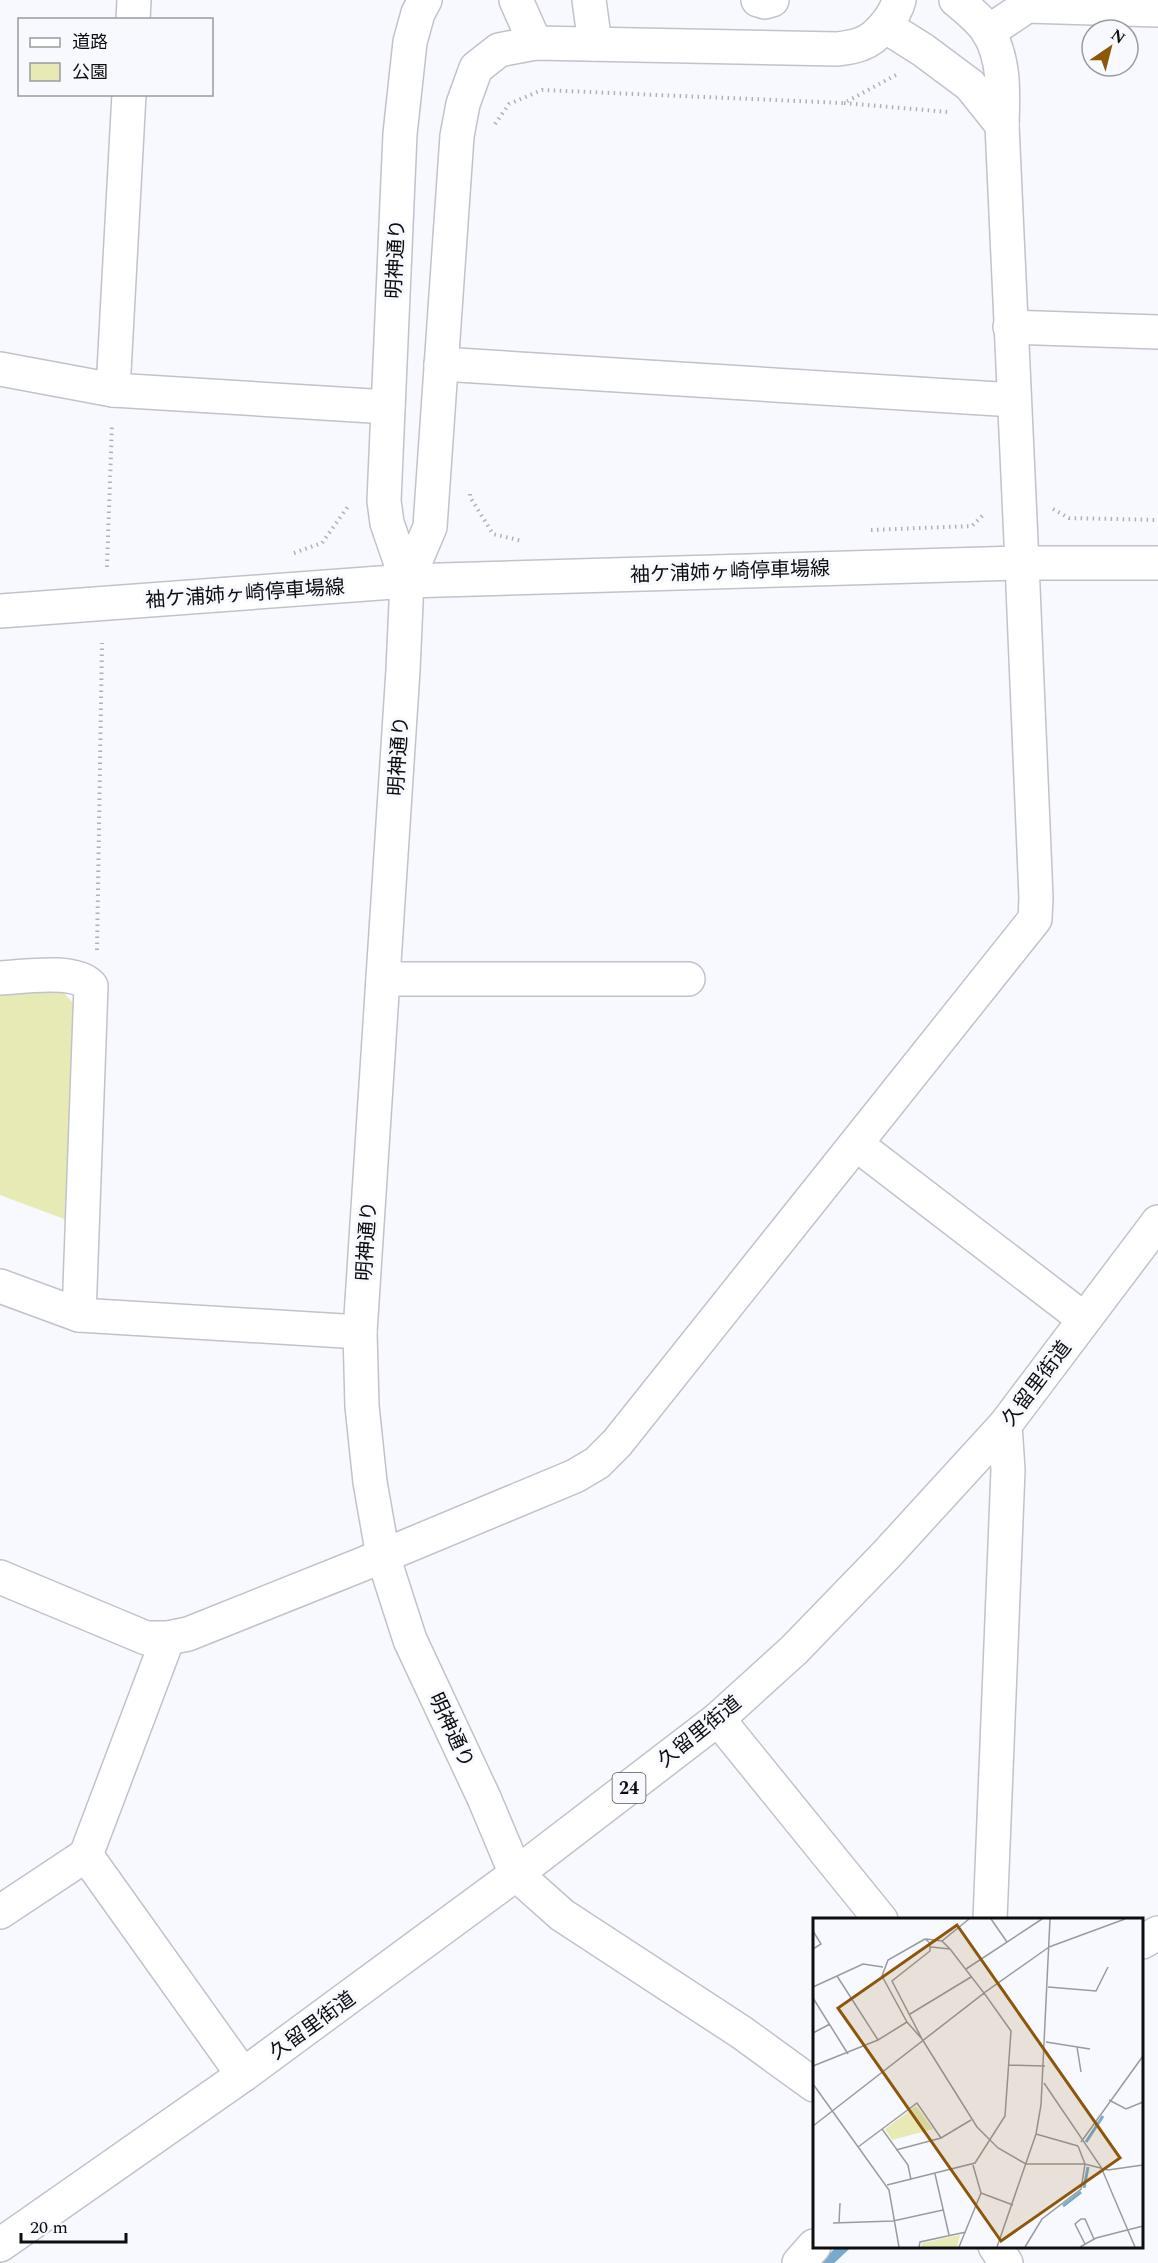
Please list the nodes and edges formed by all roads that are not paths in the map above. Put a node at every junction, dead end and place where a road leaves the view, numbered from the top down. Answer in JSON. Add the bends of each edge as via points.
{"nodes":[{"id":1,"x":134,"y":0,"type":"edge"},
{"id":2,"x":425,"y":0,"type":"edge"},
{"id":3,"x":516,"y":0,"type":"edge"},
{"id":4,"x":589,"y":0,"type":"edge"},
{"id":5,"x":758,"y":0,"type":"edge"},
{"id":6,"x":771,"y":0,"type":"edge"},
{"id":7,"x":956,"y":0,"type":"edge"},
{"id":8,"x":1158,"y":10,"type":"edge"},
{"id":9,"x":892,"y":13,"type":"edge"},
{"id":10,"x":133,"y":18,"type":"edge"},
{"id":11,"x":988,"y":32,"type":"junction"},
{"id":12,"x":535,"y":43,"type":"junction"},
{"id":13,"x":596,"y":44,"type":"junction"},
{"id":14,"x":129,"y":96,"type":"edge"},
{"id":15,"x":1002,"y":125,"type":"junction"},
{"id":16,"x":1010,"y":327,"type":"junction"},
{"id":17,"x":1158,"y":332,"type":"edge"},
{"id":18,"x":441,"y":364,"type":"junction"},
{"id":19,"x":0,"y":369,"type":"edge"},
{"id":20,"x":113,"y":390,"type":"junction"},
{"id":21,"x":1014,"y":400,"type":"junction"},
{"id":22,"x":388,"y":406,"type":"junction"},
{"id":23,"x":1022,"y":563,"type":"junction"},
{"id":24,"x":1158,"y":563,"type":"edge"},
{"id":25,"x":407,"y":581,"type":"junction"},
{"id":26,"x":0,"y":611,"type":"edge"},
{"id":27,"x":0,"y":978,"type":"edge"},
{"id":28,"x":383,"y":979,"type":"junction"},
{"id":29,"x":688,"y":979,"type":"dead end"},
{"id":30,"x":856,"y":1144,"type":"junction"},
{"id":31,"x":1158,"y":1222,"type":"edge"},
{"id":32,"x":0,"y":1286,"type":"edge"},
{"id":33,"x":79,"y":1315,"type":"junction"},
{"id":34,"x":1084,"y":1319,"type":"junction"},
{"id":35,"x":360,"y":1332,"type":"junction"},
{"id":36,"x":1005,"y":1425,"type":"junction"},
{"id":37,"x":383,"y":1556,"type":"junction"},
{"id":38,"x":0,"y":1577,"type":"edge"},
{"id":39,"x":168,"y":1638,"type":"junction"},
{"id":40,"x":718,"y":1719,"type":"junction"},
{"id":41,"x":86,"y":1855,"type":"junction"},
{"id":42,"x":516,"y":1874,"type":"junction"},
{"id":43,"x":0,"y":1912,"type":"edge"},
{"id":44,"x":879,"y":1918,"type":"edge"},
{"id":45,"x":990,"y":1918,"type":"edge"},
{"id":46,"x":1158,"y":1933,"type":"edge"},
{"id":47,"x":1143,"y":1941,"type":"edge"},
{"id":48,"x":243,"y":2075,"type":"junction"},
{"id":49,"x":813,"y":2084,"type":"edge"},
{"id":50,"x":0,"y":2245,"type":"edge"},
{"id":51,"x":813,"y":2247,"type":"edge"},
{"id":52,"x":984,"y":2248,"type":"edge"},
{"id":53,"x":996,"y":2248,"type":"edge"},
{"id":54,"x":799,"y":2263,"type":"edge"},
{"id":55,"x":981,"y":2263,"type":"edge"},
{"id":56,"x":1006,"y":2263,"type":"edge"}],
"edges":[{"from":1,"to":10,"type":"street"},
{"from":2,"to":22,"type":"street","name":"明神通り","via":[[410,42],[400,134]]},
{"from":3,"to":12,"type":"street"},
{"from":4,"to":13,"type":"street"},
{"from":5,"to":6,"type":"street"},
{"from":7,"to":11,"type":"street"},
{"from":8,"to":11,"type":"street","via":[[1027,6]]},
{"from":9,"to":13,"type":"street","name":"明神通り","via":[[863,44],[837,49]]},
{"from":9,"to":15,"type":"street","via":[[923,50],[970,85]]},
{"from":11,"to":15,"type":"street","via":[[1003,82]]},
{"from":12,"to":13,"type":"street","name":"明神通り"},
{"from":12,"to":18,"type":"street","name":"明神通り","via":[[499,51],[476,69],[463,104],[457,136]]},
{"from":14,"to":20,"type":"street"},
{"from":15,"to":16,"type":"street"},
{"from":16,"to":17,"type":"street"},
{"from":16,"to":21,"type":"street"},
{"from":18,"to":21,"type":"street"},
{"from":18,"to":25,"type":"street","name":"明神通り","via":[[430,527]]},
{"from":19,"to":20,"type":"street"},
{"from":20,"to":22,"type":"street"},
{"from":21,"to":23,"type":"street"},
{"from":22,"to":25,"type":"street","name":"明神通り","via":[[384,501],[387,523]]},
{"from":23,"to":24,"type":"street","name":"袖ケ浦姉ヶ崎停車場線"},
{"from":23,"to":25,"type":"street","name":"袖ケ浦姉ヶ崎停車場線"},
{"from":23,"to":30,"type":"street","via":[[1035,919]]},
{"from":25,"to":26,"type":"street","name":"袖ケ浦姉ヶ崎停車場線"},
{"from":25,"to":28,"type":"street","name":"明神通り"},
{"from":27,"to":33,"type":"street","via":[[71,975],[91,986]]},
{"from":28,"to":29,"type":"street"},
{"from":28,"to":35,"type":"street","name":"明神通り"},
{"from":30,"to":34,"type":"street"},
{"from":30,"to":37,"type":"street","via":[[597,1463],[575,1476]]},
{"from":31,"to":34,"type":"street","name":"久留里街道","number":"24"},
{"from":32,"to":33,"type":"street"},
{"from":33,"to":35,"type":"street"},
{"from":34,"to":36,"type":"street","name":"久留里街道","number":"24"},
{"from":35,"to":37,"type":"street","name":"明神通り","via":[[362,1406]]},
{"from":36,"to":40,"type":"street","name":"久留里街道","number":"24","via":[[886,1556],[794,1650]]},
{"from":36,"to":45,"type":"street","via":[[1008,1470]]},
{"from":37,"to":39,"type":"street","via":[[188,1634]]},
{"from":37,"to":42,"type":"street","name":"明神通り","via":[[410,1640]]},
{"from":38,"to":39,"type":"street","via":[[146,1638]]},
{"from":39,"to":41,"type":"street"},
{"from":40,"to":42,"type":"street","name":"久留里街道","number":"24"},
{"from":40,"to":44,"type":"street"},
{"from":41,"to":43,"type":"street"},
{"from":41,"to":48,"type":"street"},
{"from":42,"to":48,"type":"street","name":"久留里街道","number":"24"},
{"from":42,"to":49,"type":"street","via":[[562,1915],[741,2032]]},
{"from":46,"to":47,"type":"street"},
{"from":48,"to":50,"type":"street","name":"久留里街道","number":"24"},
{"from":51,"to":54,"type":"street"},
{"from":52,"to":55,"type":"street"},
{"from":53,"to":56,"type":"street"}]}
